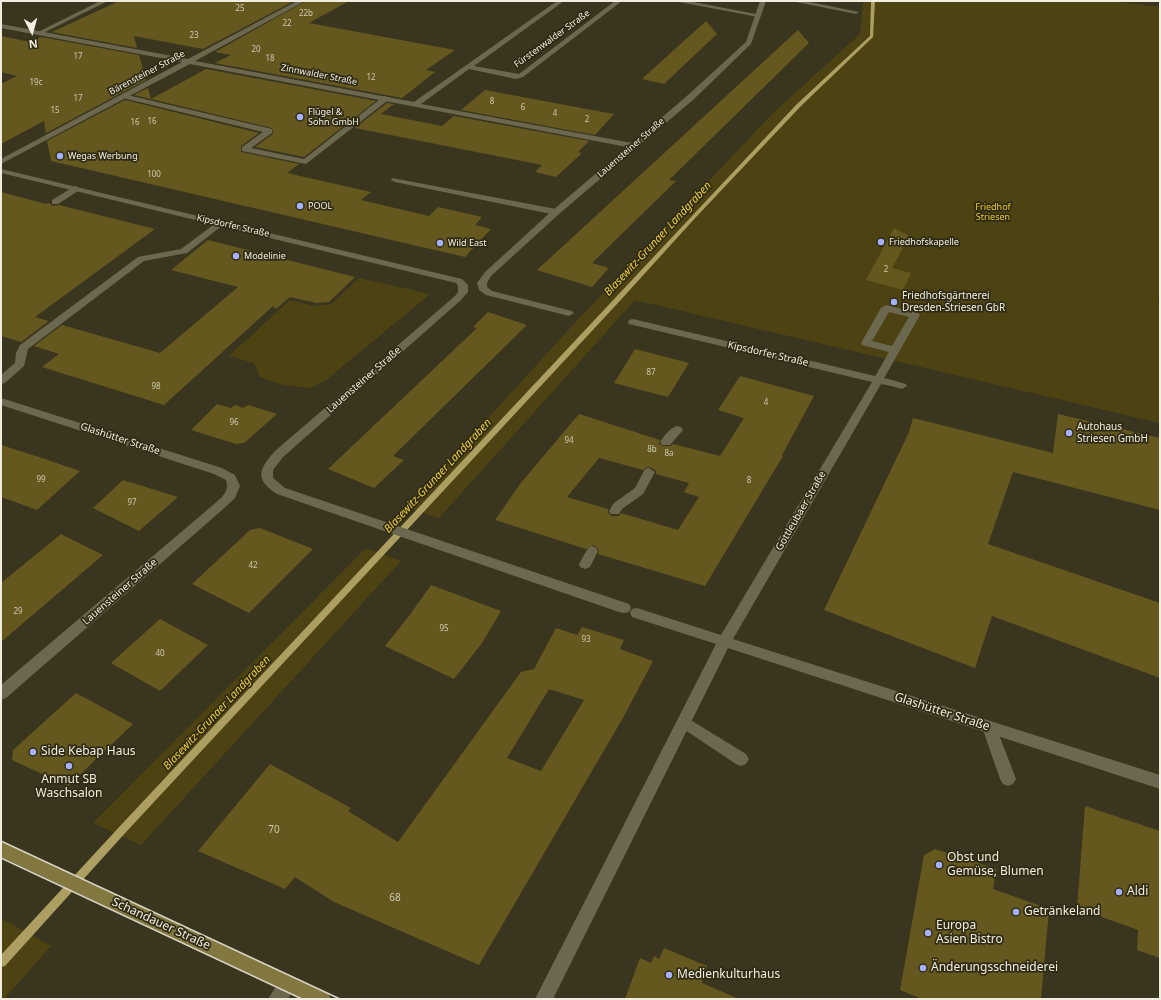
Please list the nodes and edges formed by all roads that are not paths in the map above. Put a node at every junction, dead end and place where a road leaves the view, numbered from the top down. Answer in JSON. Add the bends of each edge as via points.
{"nodes":[{"id":1,"x":105,"y":1,"type":"edge"},
{"id":2,"x":302,"y":1,"type":"edge"},
{"id":3,"x":561,"y":1,"type":"edge"},
{"id":4,"x":619,"y":1,"type":"edge"},
{"id":5,"x":677,"y":1,"type":"edge"},
{"id":6,"x":763,"y":1,"type":"edge"},
{"id":7,"x":794,"y":1,"type":"edge"},
{"id":8,"x":856,"y":12,"type":"dead end"},
{"id":9,"x":758,"y":15,"type":"junction"},
{"id":10,"x":1,"y":26,"type":"edge"},
{"id":11,"x":39,"y":33,"type":"junction"},
{"id":12,"x":190,"y":61,"type":"junction"},
{"id":13,"x":468,"y":67,"type":"junction"},
{"id":14,"x":126,"y":96,"type":"junction"},
{"id":15,"x":388,"y":98,"type":"junction"},
{"id":16,"x":417,"y":103,"type":"junction"},
{"id":17,"x":633,"y":146,"type":"junction"},
{"id":18,"x":1,"y":162,"type":"edge"},
{"id":19,"x":1,"y":171,"type":"edge"},
{"id":20,"x":395,"y":180,"type":"dead end"},
{"id":21,"x":75,"y":189,"type":"junction"},
{"id":22,"x":55,"y":202,"type":"dead end"},
{"id":23,"x":556,"y":212,"type":"junction"},
{"id":24,"x":220,"y":223,"type":"junction"},
{"id":25,"x":463,"y":285,"type":"joint"},
{"id":26,"x":569,"y":313,"type":"dead end"},
{"id":27,"x":633,"y":322,"type":"dead end"},
{"id":28,"x":895,"y":350,"type":"junction"},
{"id":29,"x":878,"y":380,"type":"junction"},
{"id":30,"x":1,"y":381,"type":"edge"},
{"id":31,"x":897,"y":385,"type":"dead end"},
{"id":32,"x":1,"y":401,"type":"edge"},
{"id":33,"x":677,"y":430,"type":"dead end"},
{"id":34,"x":666,"y":442,"type":"dead end"},
{"id":35,"x":649,"y":472,"type":"dead end"},
{"id":36,"x":234,"y":486,"type":"joint"},
{"id":37,"x":615,"y":511,"type":"dead end"},
{"id":38,"x":592,"y":552,"type":"dead end"},
{"id":39,"x":584,"y":564,"type":"dead end"},
{"id":40,"x":624,"y":608,"type":"dead end"},
{"id":41,"x":637,"y":613,"type":"dead end"},
{"id":42,"x":724,"y":642,"type":"junction"},
{"id":43,"x":1,"y":694,"type":"edge"},
{"id":44,"x":684,"y":722,"type":"junction"},
{"id":45,"x":989,"y":727,"type":"junction"},
{"id":46,"x":741,"y":759,"type":"dead end"},
{"id":47,"x":1008,"y":779,"type":"dead end"},
{"id":48,"x":1160,"y":782,"type":"edge"},
{"id":49,"x":1,"y":849,"type":"edge"},
{"id":50,"x":288,"y":983,"type":"junction"},
{"id":51,"x":277,"y":999,"type":"edge"},
{"id":52,"x":322,"y":999,"type":"edge"},
{"id":53,"x":544,"y":999,"type":"edge"}],
"edges":[{"from":1,"to":11,"type":"street"},
{"from":2,"to":12,"type":"street","name":"Bärensteiner Straße"},
{"from":3,"to":13,"type":"street"},
{"from":4,"to":13,"type":"street","name":"Fürstenwalder Straße","via":[[521,76]]},
{"from":5,"to":9,"type":"street"},
{"from":6,"to":9,"type":"street","name":"Lauensteiner Straße"},
{"from":7,"to":8,"type":"street"},
{"from":9,"to":17,"type":"street","name":"Lauensteiner Straße","via":[[749,43]]},
{"from":10,"to":11,"type":"street","name":"Zinnwalder Straße"},
{"from":11,"to":12,"type":"street","name":"Zinnwalder Straße"},
{"from":12,"to":14,"type":"street","name":"Bärensteiner Straße"},
{"from":12,"to":15,"type":"street","name":"Zinnwalder Straße"},
{"from":13,"to":16,"type":"street"},
{"from":14,"to":15,"type":"street","via":[[269,131],[245,149],[306,162]]},
{"from":14,"to":18,"type":"street","name":"Bärensteiner Straße"},
{"from":15,"to":16,"type":"street","name":"Zinnwalder Straße"},
{"from":16,"to":17,"type":"street","name":"Zinnwalder Straße"},
{"from":17,"to":23,"type":"street","name":"Lauensteiner Straße"},
{"from":19,"to":21,"type":"street","name":"Kipsdorfer Straße"},
{"from":20,"to":23,"type":"street"},
{"from":21,"to":22,"type":"street"},
{"from":21,"to":24,"type":"street","name":"Kipsdorfer Straße"},
{"from":23,"to":26,"type":"street","name":"Lauensteiner Straße","via":[[488,274],[482,288],[489,293]]},
{"from":24,"to":25,"type":"street","name":"Kipsdorfer Straße","via":[[451,278]]},
{"from":24,"to":30,"type":"street","via":[[184,250],[141,259],[24,347],[20,364]]},
{"from":25,"to":40,"type":"street","name":"Lauensteiner Straße","via":[[464,292],[458,298],[279,454],[268,466],[266,477],[270,485],[281,492]]},
{"from":27,"to":29,"type":"street","name":"Kipsdorfer Straße"},
{"from":28,"to":28,"type":"street","name":"Gottleubaer Straße","via":[[915,315],[886,308],[866,344]]},
{"from":28,"to":29,"type":"street","name":"Gottleubaer Straße"},
{"from":29,"to":31,"type":"street","name":"Kipsdorfer Straße"},
{"from":29,"to":42,"type":"street","name":"Gottleubaer Straße"},
{"from":32,"to":36,"type":"street","name":"Glashütter Straße","via":[[218,471],[231,478]]},
{"from":33,"to":34,"type":"street"},
{"from":35,"to":37,"type":"street","via":[[639,491]]},
{"from":36,"to":43,"type":"street","name":"Lauensteiner Straße","via":[[231,495],[217,508]]},
{"from":38,"to":39,"type":"street"},
{"from":41,"to":42,"type":"street","name":"Glashütter Straße"},
{"from":42,"to":44,"type":"street","name":"Gottleubaer Straße"},
{"from":42,"to":45,"type":"street","name":"Glashütter Straße"},
{"from":44,"to":46,"type":"street"},
{"from":44,"to":53,"type":"street","name":"Gottleubaer Straße"},
{"from":45,"to":47,"type":"street"},
{"from":45,"to":48,"type":"street","name":"Glashütter Straße"},
{"from":49,"to":50,"type":"main road","name":"Schandauer Straße"},
{"from":50,"to":51,"type":"street"},
{"from":50,"to":52,"type":"main road","name":"Schandauer Straße"}]}
